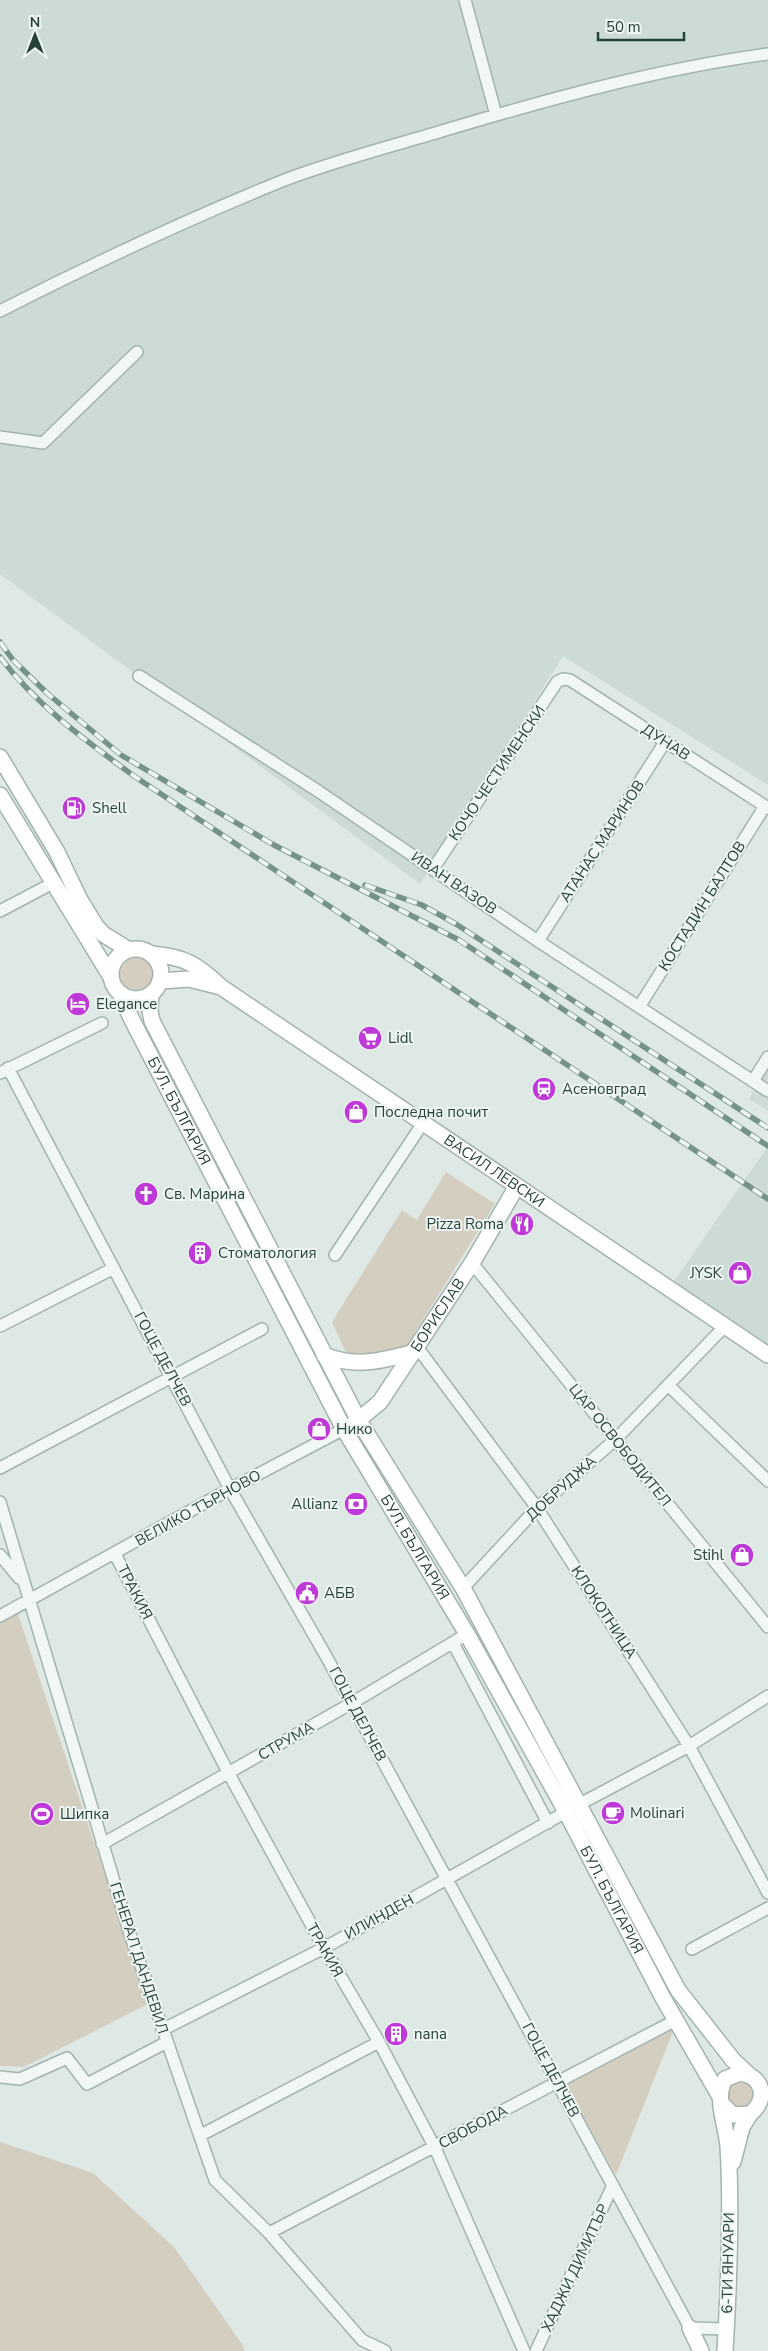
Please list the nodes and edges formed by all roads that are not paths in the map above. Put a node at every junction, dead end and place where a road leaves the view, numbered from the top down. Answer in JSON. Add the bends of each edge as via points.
{"nodes":[{"id":1,"x":465,"y":0,"type":"edge"},
{"id":2,"x":768,"y":54,"type":"edge"},
{"id":3,"x":496,"y":115,"type":"junction"},
{"id":4,"x":0,"y":311,"type":"edge"},
{"id":5,"x":138,"y":352,"type":"dead end"},
{"id":6,"x":0,"y":437,"type":"edge"},
{"id":7,"x":140,"y":676,"type":"dead end"},
{"id":8,"x":563,"y":679,"type":"joint"},
{"id":9,"x":665,"y":742,"type":"junction"},
{"id":10,"x":0,"y":757,"type":"edge"},
{"id":11,"x":0,"y":795,"type":"edge"},
{"id":12,"x":767,"y":807,"type":"edge"},
{"id":13,"x":433,"y":869,"type":"junction"},
{"id":14,"x":54,"y":883,"type":"junction"},
{"id":15,"x":0,"y":897,"type":"edge"},
{"id":16,"x":3,"y":910,"type":"edge"},
{"id":17,"x":538,"y":941,"type":"junction"},
{"id":18,"x":129,"y":950,"type":"junction"},
{"id":19,"x":152,"y":954,"type":"junction"},
{"id":20,"x":111,"y":977,"type":"junction"},
{"id":21,"x":220,"y":987,"type":"junction"},
{"id":22,"x":156,"y":988,"type":"junction"},
{"id":23,"x":120,"y":993,"type":"junction"},
{"id":24,"x":639,"y":1006,"type":"junction"},
{"id":25,"x":102,"y":1023,"type":"dead end"},
{"id":26,"x":768,"y":1056,"type":"edge"},
{"id":27,"x":4,"y":1071,"type":"edge"},
{"id":28,"x":753,"y":1081,"type":"junction"},
{"id":29,"x":768,"y":1091,"type":"edge"},
{"id":30,"x":423,"y":1123,"type":"junction"},
{"id":31,"x":517,"y":1186,"type":"junction"},
{"id":32,"x":335,"y":1255,"type":"dead end"},
{"id":33,"x":472,"y":1263,"type":"junction"},
{"id":34,"x":114,"y":1268,"type":"junction"},
{"id":35,"x":0,"y":1326,"type":"edge"},
{"id":36,"x":725,"y":1326,"type":"junction"},
{"id":37,"x":262,"y":1329,"type":"dead end"},
{"id":38,"x":415,"y":1349,"type":"junction"},
{"id":39,"x":324,"y":1354,"type":"junction"},
{"id":40,"x":768,"y":1355,"type":"edge"},
{"id":41,"x":173,"y":1377,"type":"junction"},
{"id":42,"x":668,"y":1385,"type":"junction"},
{"id":43,"x":359,"y":1421,"type":"junction"},
{"id":44,"x":344,"y":1429,"type":"junction"},
{"id":45,"x":616,"y":1439,"type":"junction"},
{"id":46,"x":0,"y":1468,"type":"edge"},
{"id":47,"x":768,"y":1481,"type":"edge"},
{"id":48,"x":230,"y":1489,"type":"junction"},
{"id":49,"x":0,"y":1502,"type":"edge"},
{"id":50,"x":537,"y":1508,"type":"junction"},
{"id":51,"x":2,"y":1523,"type":"edge"},
{"id":52,"x":115,"y":1554,"type":"junction"},
{"id":53,"x":0,"y":1555,"type":"edge"},
{"id":54,"x":23,"y":1583,"type":"junction"},
{"id":55,"x":462,"y":1588,"type":"junction"},
{"id":56,"x":28,"y":1600,"type":"junction"},
{"id":57,"x":0,"y":1616,"type":"edge"},
{"id":58,"x":768,"y":1627,"type":"edge"},
{"id":59,"x":468,"y":1634,"type":"junction"},
{"id":60,"x":452,"y":1643,"type":"junction"},
{"id":61,"x":768,"y":1696,"type":"edge"},
{"id":62,"x":352,"y":1704,"type":"junction"},
{"id":63,"x":689,"y":1746,"type":"junction"},
{"id":64,"x":229,"y":1774,"type":"junction"},
{"id":65,"x":580,"y":1804,"type":"junction"},
{"id":66,"x":566,"y":1812,"type":"junction"},
{"id":67,"x":548,"y":1823,"type":"junction"},
{"id":68,"x":102,"y":1844,"type":"junction"},
{"id":69,"x":448,"y":1880,"type":"junction"},
{"id":70,"x":768,"y":1892,"type":"edge"},
{"id":71,"x":768,"y":1908,"type":"edge"},
{"id":72,"x":324,"y":1948,"type":"junction"},
{"id":73,"x":692,"y":1949,"type":"dead end"},
{"id":74,"x":676,"y":2020,"type":"junction"},
{"id":75,"x":162,"y":2030,"type":"junction"},
{"id":76,"x":167,"y":2042,"type":"junction"},
{"id":77,"x":379,"y":2042,"type":"junction"},
{"id":78,"x":0,"y":2077,"type":"edge"},
{"id":79,"x":757,"y":2080,"type":"edge"},
{"id":80,"x":557,"y":2082,"type":"junction"},
{"id":81,"x":720,"y":2099,"type":"junction"},
{"id":82,"x":759,"y":2108,"type":"edge"},
{"id":83,"x":201,"y":2136,"type":"junction"},
{"id":84,"x":435,"y":2148,"type":"junction"},
{"id":85,"x":729,"y":2175,"type":"junction"},
{"id":86,"x":613,"y":2184,"type":"junction"},
{"id":87,"x":269,"y":2233,"type":"junction"},
{"id":88,"x":690,"y":2328,"type":"junction"},
{"id":89,"x":727,"y":2329,"type":"junction"},
{"id":90,"x":384,"y":2351,"type":"edge"},
{"id":91,"x":524,"y":2351,"type":"edge"},
{"id":92,"x":536,"y":2351,"type":"edge"},
{"id":93,"x":701,"y":2351,"type":"edge"},
{"id":94,"x":726,"y":2351,"type":"edge"}],
"edges":[{"from":1,"to":3,"type":"street"},
{"from":2,"to":3,"type":"street","via":[[624,80]]},
{"from":3,"to":4,"type":"street","via":[[283,181],[98,262]]},
{"from":5,"to":6,"type":"street","via":[[43,442]]},
{"from":7,"to":13,"type":"street","name":"ИВАН ВАЗОВ"},
{"from":8,"to":9,"type":"street","name":"ДУНАВ","via":[[570,680]]},
{"from":8,"to":13,"type":"street","name":"КОЧО ЧЕСТИМЕНСКИ","via":[[557,682]]},
{"from":9,"to":12,"type":"street","name":"ДУНАВ"},
{"from":9,"to":17,"type":"street","name":"АТАНАС МАРИНОВ"},
{"from":10,"to":18,"type":"main road","via":[[58,852],[96,926],[108,938]]},
{"from":11,"to":14,"type":"main road"},
{"from":12,"to":24,"type":"street","name":"КОСТАДИН БАЛТОВ"},
{"from":13,"to":17,"type":"street","name":"ИВАН ВАЗОВ"},
{"from":14,"to":16,"type":"street"},
{"from":14,"to":20,"type":"main road"},
{"from":15,"to":16,"type":"street"},
{"from":17,"to":24,"type":"street","name":"ИВАН ВАЗОВ"},
{"from":18,"to":19,"type":"main road"},
{"from":18,"to":20,"type":"main road","via":[[121,953],[112,964]]},
{"from":19,"to":21,"type":"main road","name":"ВАСИЛ ЛЕВСКИ","via":[[190,962]]},
{"from":19,"to":22,"type":"main road","via":[[160,967]]},
{"from":20,"to":23,"type":"main road"},
{"from":21,"to":22,"type":"main road","name":"ВАСИЛ ЛЕВСКИ","via":[[189,979]]},
{"from":21,"to":30,"type":"main road","name":"ВАСИЛ ЛЕВСКИ"},
{"from":22,"to":23,"type":"main road","via":[[145,998],[133,999]]},
{"from":22,"to":39,"type":"main road","name":"БУЛ. БЪЛГАРИЯ","via":[[150,1011],[152,1021]]},
{"from":23,"to":44,"type":"main road","name":"БУЛ. БЪЛГАРИЯ"},
{"from":24,"to":28,"type":"street","name":"ИВАН ВАЗОВ"},
{"from":25,"to":27,"type":"street"},
{"from":26,"to":28,"type":"street"},
{"from":27,"to":34,"type":"street","name":"ГОЦЕ ДЕЛЧЕВ"},
{"from":28,"to":29,"type":"street","name":"ИВАН ВАЗОВ"},
{"from":30,"to":31,"type":"main road","name":"ВАСИЛ ЛЕВСКИ"},
{"from":30,"to":32,"type":"street"},
{"from":31,"to":33,"type":"main road","name":"БОРИСЛАВ"},
{"from":31,"to":36,"type":"main road","name":"ВАСИЛ ЛЕВСКИ"},
{"from":33,"to":38,"type":"main road","name":"БОРИСЛАВ"},
{"from":33,"to":45,"type":"street","name":"ЦАР ОСВОБОДИТЕЛ"},
{"from":34,"to":35,"type":"street"},
{"from":34,"to":41,"type":"street","name":"ГОЦЕ ДЕЛЧЕВ"},
{"from":36,"to":40,"type":"main road","name":"ВАСИЛ ЛЕВСКИ"},
{"from":36,"to":42,"type":"street","name":"ДОБРУДЖА"},
{"from":37,"to":41,"type":"street"},
{"from":38,"to":39,"type":"main road","via":[[367,1363],[340,1361]]},
{"from":38,"to":43,"type":"main road","name":"БОРИСЛАВ","via":[[380,1402]]},
{"from":38,"to":50,"type":"street","name":"КЛОКОТНИЦА"},
{"from":39,"to":43,"type":"main road","name":"БУЛ. БЪЛГАРИЯ"},
{"from":41,"to":46,"type":"street"},
{"from":41,"to":48,"type":"street","name":"ГОЦЕ ДЕЛЧЕВ"},
{"from":42,"to":45,"type":"street","name":"ДОБРУДЖА"},
{"from":42,"to":47,"type":"street"},
{"from":43,"to":44,"type":"main road","name":"БОРИСЛАВ"},
{"from":43,"to":55,"type":"main road","name":"БУЛ. БЪЛГАРИЯ"},
{"from":44,"to":48,"type":"street","name":"ВЕЛИКО ТЪРНОВО"},
{"from":44,"to":59,"type":"main road","name":"БУЛ. БЪЛГАРИЯ"},
{"from":45,"to":50,"type":"street","name":"ДОБРУДЖА"},
{"from":45,"to":58,"type":"street","name":"ЦАР ОСВОБОДИТЕЛ"},
{"from":48,"to":52,"type":"street","name":"ВЕЛИКО ТЪРНОВО"},
{"from":48,"to":62,"type":"street","name":"ГОЦЕ ДЕЛЧЕВ"},
{"from":49,"to":51,"type":"street","name":"ГЕНЕРАЛ ДАНДЕВИЛ"},
{"from":50,"to":55,"type":"street","name":"ДОБРУДЖА"},
{"from":50,"to":63,"type":"street","name":"КЛОКОТНИЦА"},
{"from":51,"to":54,"type":"street","name":"ГЕНЕРАЛ ДАНДЕВИЛ"},
{"from":52,"to":56,"type":"street","name":"ВЕЛИКО ТЪРНОВО"},
{"from":52,"to":64,"type":"street","name":"ТРАКИЯ"},
{"from":53,"to":54,"type":"street"},
{"from":54,"to":56,"type":"street","name":"ГЕНЕРАЛ ДАНДЕВИЛ"},
{"from":55,"to":65,"type":"main road","name":"БУЛ. БЪЛГАРИЯ"},
{"from":56,"to":57,"type":"street","name":"ВЕЛИКО ТЪРНОВО"},
{"from":56,"to":68,"type":"street","name":"ГЕНЕРАЛ ДАНДЕВИЛ"},
{"from":59,"to":60,"type":"street","name":"СТРУМА"},
{"from":59,"to":66,"type":"main road","name":"БУЛ. БЪЛГАРИЯ"},
{"from":60,"to":62,"type":"street","name":"СТРУМА"},
{"from":60,"to":67,"type":"street"},
{"from":61,"to":63,"type":"street"},
{"from":62,"to":64,"type":"street","name":"СТРУМА"},
{"from":62,"to":69,"type":"street","name":"ГОЦЕ ДЕЛЧЕВ"},
{"from":63,"to":65,"type":"street"},
{"from":63,"to":70,"type":"street","name":"КЛОКОТНИЦА"},
{"from":64,"to":68,"type":"street","name":"СТРУМА"},
{"from":64,"to":72,"type":"street","name":"ТРАКИЯ"},
{"from":65,"to":79,"type":"main road","name":"БУЛ. БЪЛГАРИЯ","via":[[678,1990],[733,2060]]},
{"from":66,"to":67,"type":"street","name":"ИЛИНДЕН"},
{"from":66,"to":74,"type":"main road","name":"БУЛ. БЪЛГАРИЯ"},
{"from":67,"to":69,"type":"street","name":"ИЛИНДЕН"},
{"from":68,"to":75,"type":"street","name":"ГЕНЕРАЛ ДАНДЕВИЛ"},
{"from":69,"to":72,"type":"street","name":"ИЛИНДЕН"},
{"from":69,"to":80,"type":"street","name":"ГОЦЕ ДЕЛЧЕВ"},
{"from":71,"to":73,"type":"street"},
{"from":72,"to":75,"type":"street","name":"ИЛИНДЕН"},
{"from":72,"to":77,"type":"street","name":"ТРАКИЯ"},
{"from":74,"to":80,"type":"street","name":"СВОБОДА"},
{"from":74,"to":81,"type":"main road","name":"БУЛ. БЪЛГАРИЯ"},
{"from":75,"to":76,"type":"street","name":"ГЕНЕРАЛ ДАНДЕВИЛ"},
{"from":76,"to":78,"type":"street","via":[[87,2084],[67,2058],[20,2079]]},
{"from":76,"to":83,"type":"street","name":"ГЕНЕРАЛ ДАНДЕВИЛ"},
{"from":77,"to":83,"type":"street"},
{"from":77,"to":84,"type":"street","name":"ТРАКИЯ"},
{"from":79,"to":81,"type":"main road","via":[[740,2073],[725,2079]]},
{"from":79,"to":82,"type":"main road","via":[[762,2095]]},
{"from":80,"to":84,"type":"street","name":"СВОБОДА"},
{"from":80,"to":86,"type":"street","name":"ГОЦЕ ДЕЛЧЕВ"},
{"from":81,"to":82,"type":"main road","via":[[733,2115]]},
{"from":81,"to":85,"type":"main road","via":[[726,2126]]},
{"from":82,"to":85,"type":"main road","via":[[742,2127]]},
{"from":83,"to":87,"type":"street","name":"ГЕНЕРАЛ ДАНДЕВИЛ","via":[[214,2180]]},
{"from":84,"to":87,"type":"street","name":"СВОБОДА"},
{"from":84,"to":91,"type":"street","name":"ТРАКИЯ"},
{"from":85,"to":89,"type":"main road","name":"6-ТИ ЯНУАРИ"},
{"from":86,"to":88,"type":"street","name":"ГОЦЕ ДЕЛЧЕВ"},
{"from":86,"to":92,"type":"street","name":"ХАДЖИ ДИМИТЪР"},
{"from":87,"to":90,"type":"street","name":"ГЕНЕРАЛ ДАНДЕВИЛ","via":[[362,2340]]},
{"from":88,"to":89,"type":"street"},
{"from":88,"to":93,"type":"main road"},
{"from":89,"to":94,"type":"main road","name":"6-ТИ ЯНУАРИ"}]}
